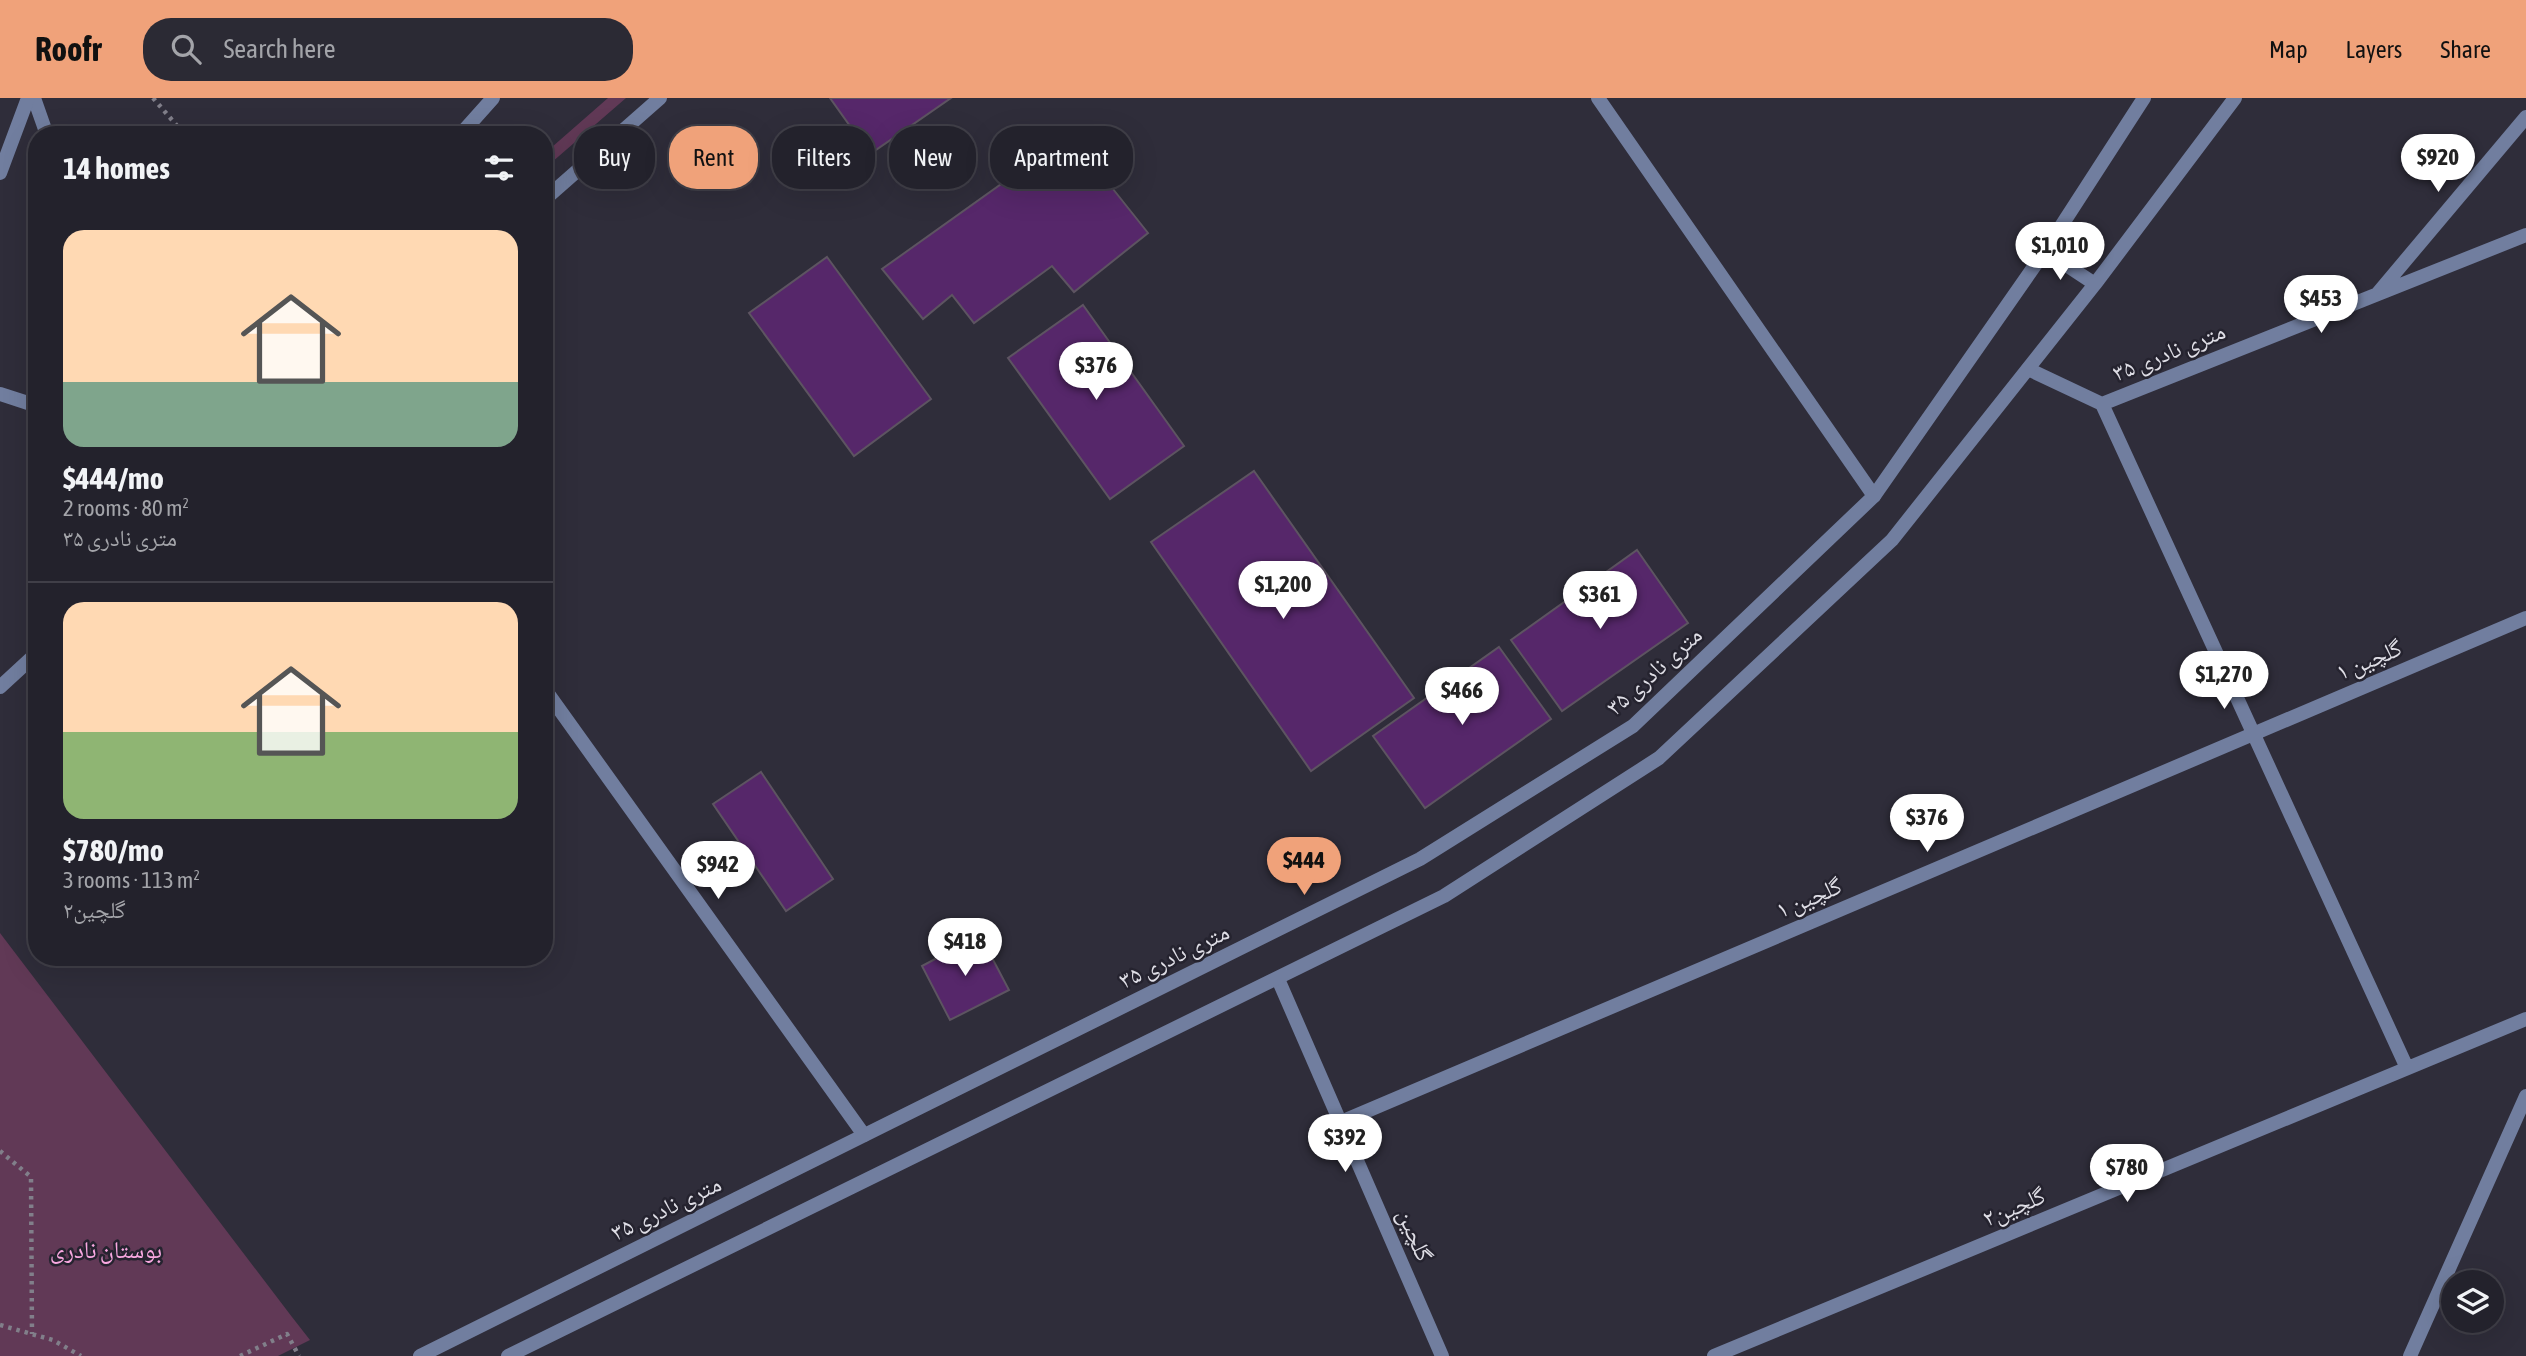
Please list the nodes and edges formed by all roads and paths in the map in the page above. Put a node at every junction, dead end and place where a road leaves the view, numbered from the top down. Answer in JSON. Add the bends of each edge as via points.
{"nodes":[{"id":1,"x":27,"y":98,"type":"edge"},
{"id":2,"x":34,"y":98,"type":"edge"},
{"id":3,"x":153,"y":98,"type":"edge"},
{"id":4,"x":493,"y":98,"type":"edge"},
{"id":5,"x":660,"y":98,"type":"edge"},
{"id":6,"x":1598,"y":98,"type":"edge"},
{"id":7,"x":2144,"y":98,"type":"edge"},
{"id":8,"x":2235,"y":98,"type":"edge"},
{"id":9,"x":2526,"y":117,"type":"edge"},
{"id":10,"x":44,"y":126,"type":"edge"},
{"id":11,"x":177,"y":126,"type":"edge"},
{"id":12,"x":468,"y":126,"type":"edge"},
{"id":13,"x":0,"y":173,"type":"edge"},
{"id":14,"x":553,"y":192,"type":"edge"},
{"id":15,"x":2526,"y":234,"type":"edge"},
{"id":16,"x":2045,"y":251,"type":"junction"},
{"id":17,"x":2095,"y":284,"type":"junction"},
{"id":18,"x":2377,"y":294,"type":"junction"},
{"id":19,"x":2028,"y":369,"type":"junction"},
{"id":20,"x":0,"y":394,"type":"edge"},
{"id":21,"x":28,"y":403,"type":"edge"},
{"id":22,"x":2102,"y":404,"type":"junction"},
{"id":23,"x":1874,"y":496,"type":"junction"},
{"id":24,"x":2526,"y":618,"type":"edge"},
{"id":25,"x":28,"y":661,"type":"edge"},
{"id":26,"x":0,"y":687,"type":"edge"},
{"id":27,"x":553,"y":701,"type":"edge"},
{"id":28,"x":2254,"y":734,"type":"junction"},
{"id":29,"x":1278,"y":979,"type":"junction"},
{"id":30,"x":2526,"y":1019,"type":"edge"},
{"id":31,"x":2407,"y":1068,"type":"junction"},
{"id":32,"x":2526,"y":1096,"type":"edge"},
{"id":33,"x":1342,"y":1122,"type":"junction"},
{"id":34,"x":864,"y":1135,"type":"junction"},
{"id":35,"x":0,"y":1151,"type":"edge"},
{"id":36,"x":0,"y":1325,"type":"edge"},
{"id":37,"x":32,"y":1334,"type":"junction"},
{"id":38,"x":81,"y":1356,"type":"edge"},
{"id":39,"x":240,"y":1356,"type":"edge"},
{"id":40,"x":299,"y":1356,"type":"edge"},
{"id":41,"x":420,"y":1356,"type":"edge"},
{"id":42,"x":508,"y":1356,"type":"edge"},
{"id":43,"x":1441,"y":1356,"type":"edge"},
{"id":44,"x":1714,"y":1356,"type":"edge"},
{"id":45,"x":2410,"y":1356,"type":"edge"}],
"edges":[{"from":1,"to":13,"type":"street"},
{"from":2,"to":10,"type":"street"},
{"from":3,"to":11,"type":"path"},
{"from":4,"to":12,"type":"street"},
{"from":5,"to":14,"type":"street"},
{"from":6,"to":23,"type":"street"},
{"from":7,"to":16,"type":"street","name":"۳۵ متری نادری"},
{"from":8,"to":17,"type":"street"},
{"from":9,"to":18,"type":"street"},
{"from":15,"to":18,"type":"street","name":"۳۵ متری نادری"},
{"from":16,"to":17,"type":"street"},
{"from":16,"to":23,"type":"street","name":"۳۵ متری نادری"},
{"from":17,"to":19,"type":"street"},
{"from":18,"to":22,"type":"street","name":"۳۵ متری نادری"},
{"from":19,"to":22,"type":"street"},
{"from":19,"to":29,"type":"street","via":[[1892,540],[1659,758],[1444,896]]},
{"from":20,"to":21,"type":"street"},
{"from":22,"to":28,"type":"street"},
{"from":23,"to":34,"type":"street","name":"۳۵ متری نادری","via":[[1633,726],[1420,859]]},
{"from":24,"to":28,"type":"street","name":"گلچین ۱"},
{"from":25,"to":26,"type":"street"},
{"from":27,"to":34,"type":"street"},
{"from":28,"to":31,"type":"street"},
{"from":28,"to":33,"type":"street","name":"گلچین ۱"},
{"from":29,"to":33,"type":"street","name":"گلچین"},
{"from":29,"to":42,"type":"street"},
{"from":30,"to":31,"type":"street","name":"گلچین۲"},
{"from":31,"to":44,"type":"street","name":"گلچین۲"},
{"from":32,"to":45,"type":"street"},
{"from":33,"to":43,"type":"street","name":"گلچین"},
{"from":34,"to":41,"type":"street","name":"۳۵ متری نادری"},
{"from":35,"to":37,"type":"path","via":[[31,1177]]},
{"from":36,"to":37,"type":"path"},
{"from":37,"to":38,"type":"path"},
{"from":39,"to":40,"type":"path","via":[[287,1334]]}]}
